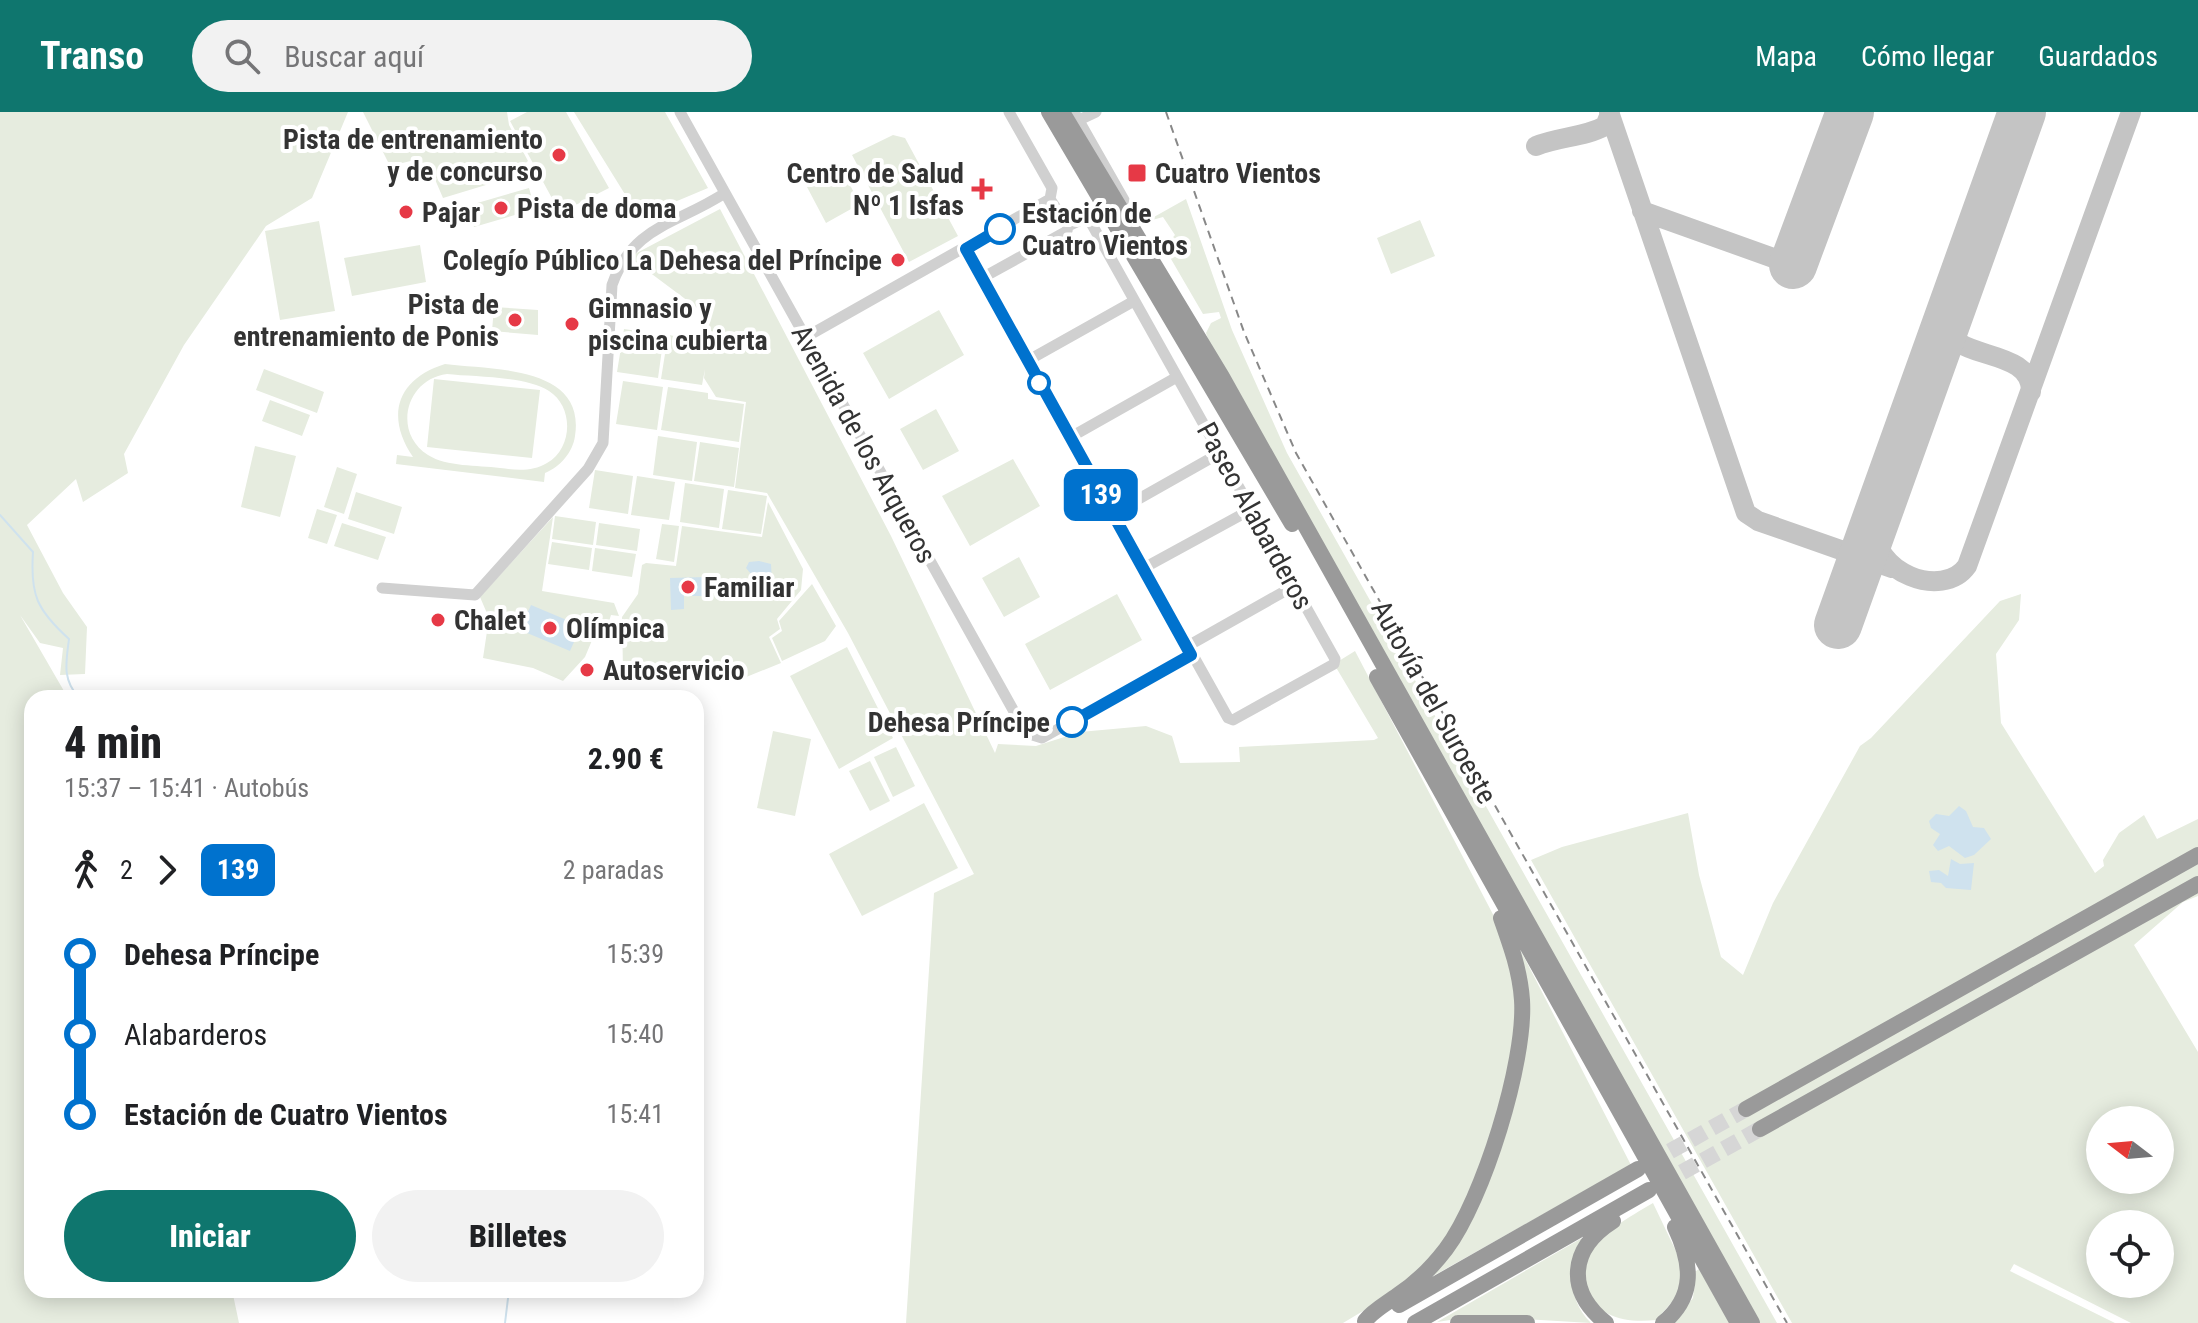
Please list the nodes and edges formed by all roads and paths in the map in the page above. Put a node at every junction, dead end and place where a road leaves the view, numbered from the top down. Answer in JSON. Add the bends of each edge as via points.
{"nodes":[{"id":1,"x":680,"y":112,"type":"edge"},
{"id":2,"x":1009,"y":112,"type":"edge"},
{"id":3,"x":1038,"y":112,"type":"edge"},
{"id":4,"x":1049,"y":112,"type":"edge"},
{"id":5,"x":1062,"y":112,"type":"edge"},
{"id":6,"x":1096,"y":112,"type":"edge"},
{"id":7,"x":1077,"y":116,"type":"edge"},
{"id":8,"x":725,"y":193,"type":"junction"},
{"id":9,"x":1050,"y":199,"type":"junction"},
{"id":10,"x":1068,"y":226,"type":"junction"},
{"id":11,"x":1115,"y":228,"type":"junction"},
{"id":12,"x":966,"y":249,"type":"junction"},
{"id":13,"x":982,"y":278,"type":"junction"},
{"id":14,"x":1134,"y":301,"type":"junction"},
{"id":15,"x":806,"y":337,"type":"junction"},
{"id":16,"x":1202,"y":344,"type":"junction"},
{"id":17,"x":1027,"y":361,"type":"junction"},
{"id":18,"x":1177,"y":377,"type":"junction"},
{"id":19,"x":1069,"y":438,"type":"junction"},
{"id":20,"x":1220,"y":453,"type":"junction"},
{"id":21,"x":1252,"y":509,"type":"junction"},
{"id":22,"x":1112,"y":514,"type":"junction"},
{"id":23,"x":1142,"y":569,"type":"junction"},
{"id":24,"x":1294,"y":586,"type":"junction"},
{"id":25,"x":382,"y":588,"type":"dead end"},
{"id":26,"x":1188,"y":651,"type":"junction"},
{"id":27,"x":2198,"y":855,"type":"edge"},
{"id":28,"x":2198,"y":884,"type":"edge"},
{"id":29,"x":1495,"y":893,"type":"junction"},
{"id":30,"x":1587,"y":1055,"type":"junction"},
{"id":31,"x":1746,"y":1109,"type":"tunnel mouth"},
{"id":32,"x":1760,"y":1129,"type":"tunnel mouth"},
{"id":33,"x":1638,"y":1169,"type":"tunnel mouth"},
{"id":34,"x":1363,"y":1322,"type":"edge"},
{"id":35,"x":1415,"y":1323,"type":"edge"},
{"id":36,"x":1458,"y":1323,"type":"edge"},
{"id":37,"x":1527,"y":1323,"type":"edge"},
{"id":38,"x":1606,"y":1323,"type":"edge"},
{"id":39,"x":1663,"y":1323,"type":"edge"},
{"id":40,"x":1738,"y":1323,"type":"edge"},
{"id":41,"x":1752,"y":1323,"type":"edge"}],
"edges":[{"from":1,"to":8,"type":"street","name":"Avenida de los Arqueros"},
{"from":2,"to":9,"type":"street","via":[[1052,188]]},
{"from":3,"to":11,"type":"highway"},
{"from":4,"to":11,"type":"highway","name":"Autovía del Suroeste"},
{"from":5,"to":16,"type":"highway","name":"Autovía del Suroeste"},
{"from":6,"to":7,"type":"street"},
{"from":7,"to":16,"type":"street"},
{"from":8,"to":15,"type":"street","name":"Avenida de los Arqueros"},
{"from":8,"to":25,"type":"street","via":[[641,238],[620,261],[612,285],[603,443],[588,469],[475,595]]},
{"from":9,"to":10,"type":"street"},
{"from":9,"to":12,"type":"street"},
{"from":10,"to":13,"type":"street"},
{"from":10,"to":14,"type":"street","name":"Paseo Alabarderos","via":[[1090,221]]},
{"from":11,"to":29,"type":"highway","name":"Autovía del Suroeste","via":[[1328,585]]},
{"from":12,"to":13,"type":"street"},
{"from":12,"to":15,"type":"street"},
{"from":13,"to":17,"type":"street"},
{"from":14,"to":17,"type":"street"},
{"from":14,"to":18,"type":"street","name":"Paseo Alabarderos"},
{"from":15,"to":26,"type":"street","name":"Avenida de los Arqueros","via":[[1026,733],[1042,738]]},
{"from":16,"to":41,"type":"highway","name":"Autovía del Suroeste"},
{"from":17,"to":19,"type":"street"},
{"from":18,"to":19,"type":"street"},
{"from":18,"to":20,"type":"street","name":"Paseo Alabarderos"},
{"from":19,"to":22,"type":"street"},
{"from":20,"to":21,"type":"street","name":"Paseo Alabarderos"},
{"from":20,"to":22,"type":"street"},
{"from":21,"to":23,"type":"street"},
{"from":21,"to":24,"type":"street","name":"Paseo Alabarderos"},
{"from":22,"to":23,"type":"street"},
{"from":23,"to":26,"type":"street"},
{"from":24,"to":26,"type":"street"},
{"from":24,"to":26,"type":"street","name":"Paseo Alabarderos","via":[[1334,664],[1230,720]]},
{"from":27,"to":31,"type":"highway"},
{"from":28,"to":32,"type":"highway"},
{"from":29,"to":30,"type":"highway","name":"Autovía del Suroeste"},
{"from":29,"to":34,"type":"highway","via":[[1519,970],[1522,1033],[1486,1164],[1467,1216],[1447,1247],[1430,1268]]},
{"from":30,"to":39,"type":"highway","via":[[1684,1251],[1689,1285],[1681,1306]]},
{"from":30,"to":40,"type":"highway","name":"Autovía del Suroeste"},
{"from":33,"to":34,"type":"highway"},
{"from":35,"to":38,"type":"highway","via":[[1649,1190],[1602,1227],[1581,1256],[1580,1293]]},
{"from":36,"to":37,"type":"highway"}]}
